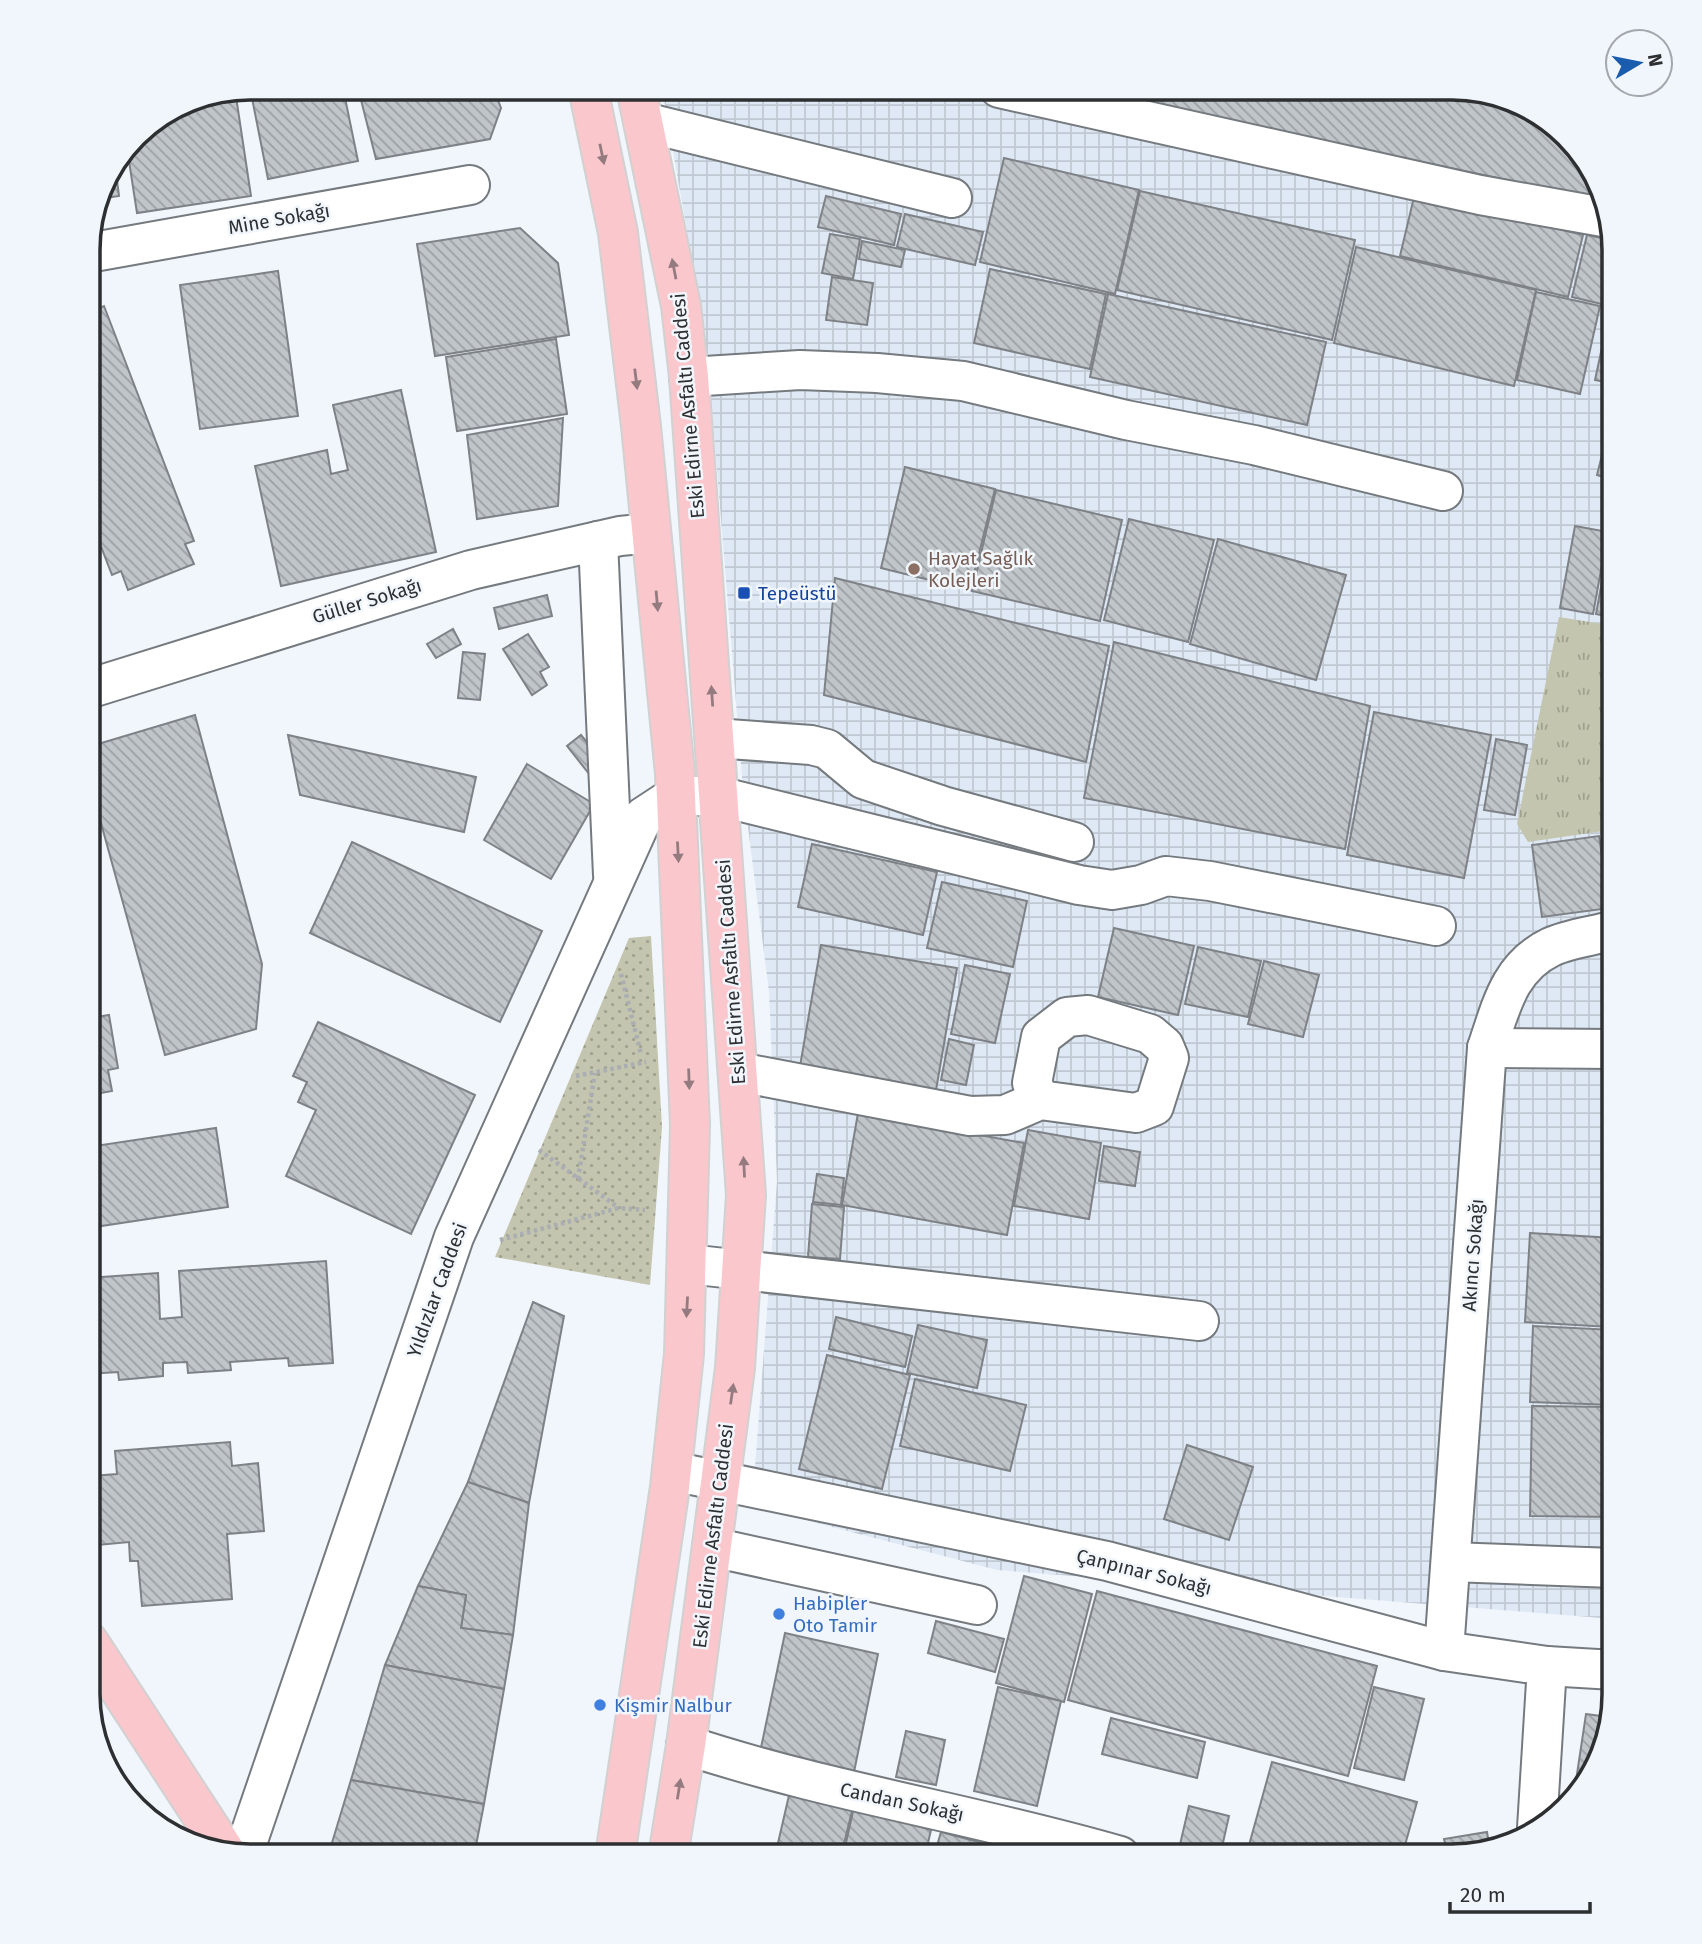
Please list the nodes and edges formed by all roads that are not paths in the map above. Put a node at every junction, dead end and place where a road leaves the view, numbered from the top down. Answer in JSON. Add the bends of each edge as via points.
{"nodes":[{"id":1,"x":590,"y":100,"type":"edge"},
{"id":2,"x":1053,"y":100,"type":"edge"},
{"id":3,"x":640,"y":105,"type":"edge"},
{"id":4,"x":470,"y":185,"type":"dead end"},
{"id":5,"x":952,"y":198,"type":"dead end"},
{"id":6,"x":1598,"y":216,"type":"edge"},
{"id":7,"x":100,"y":251,"type":"edge"},
{"id":8,"x":689,"y":377,"type":"junction"},
{"id":9,"x":1443,"y":491,"type":"dead end"},
{"id":10,"x":700,"y":532,"type":"junction"},
{"id":11,"x":651,"y":533,"type":"junction"},
{"id":12,"x":597,"y":541,"type":"junction"},
{"id":13,"x":100,"y":685,"type":"edge"},
{"id":14,"x":715,"y":738,"type":"junction"},
{"id":15,"x":675,"y":796,"type":"junction"},
{"id":16,"x":719,"y":796,"type":"junction"},
{"id":17,"x":1074,"y":842,"type":"dead end"},
{"id":18,"x":613,"y":883,"type":"junction"},
{"id":19,"x":1436,"y":926,"type":"dead end"},
{"id":20,"x":1602,"y":933,"type":"edge"},
{"id":21,"x":1487,"y":1048,"type":"junction"},
{"id":22,"x":1602,"y":1049,"type":"edge"},
{"id":23,"x":739,"y":1072,"type":"junction"},
{"id":24,"x":1040,"y":1100,"type":"dead end"},
{"id":25,"x":688,"y":1264,"type":"junction"},
{"id":26,"x":743,"y":1271,"type":"junction"},
{"id":27,"x":1199,"y":1321,"type":"dead end"},
{"id":28,"x":672,"y":1471,"type":"junction"},
{"id":29,"x":720,"y":1479,"type":"junction"},
{"id":30,"x":712,"y":1547,"type":"junction"},
{"id":31,"x":1451,"y":1562,"type":"junction"},
{"id":32,"x":1602,"y":1568,"type":"edge"},
{"id":33,"x":977,"y":1605,"type":"dead end"},
{"id":34,"x":1444,"y":1651,"type":"junction"},
{"id":35,"x":100,"y":1659,"type":"edge"},
{"id":36,"x":1547,"y":1665,"type":"junction"},
{"id":37,"x":1602,"y":1669,"type":"edge"},
{"id":38,"x":686,"y":1745,"type":"junction"},
{"id":39,"x":1538,"y":1817,"type":"edge"},
{"id":40,"x":218,"y":1841,"type":"edge"},
{"id":41,"x":247,"y":1844,"type":"edge"},
{"id":42,"x":617,"y":1844,"type":"edge"},
{"id":43,"x":670,"y":1844,"type":"edge"},
{"id":44,"x":1072,"y":1844,"type":"edge"}],
"edges":[{"from":1,"to":11,"type":"main road","one_way":true,"via":[[618,233]]},
{"from":2,"to":6,"type":"street","via":[[1480,195]]},
{"from":3,"to":5,"type":"street"},
{"from":8,"to":3,"type":"main road","name":"Eski Edirne Asfaltı Caddesi","one_way":true,"via":[[681,306]]},
{"from":4,"to":7,"type":"street","name":"Mine Sokağı"},
{"from":8,"to":9,"type":"street","via":[[800,370],[963,381]]},
{"from":8,"to":10,"type":"main road","name":"Eski Edirne Asfaltı Caddesi"},
{"from":10,"to":11,"type":"main road"},
{"from":14,"to":10,"type":"main road","name":"Eski Edirne Asfaltı Caddesi","one_way":true},
{"from":11,"to":12,"type":"street","name":"Güller Sokağı"},
{"from":11,"to":15,"type":"main road","one_way":true},
{"from":12,"to":13,"type":"street","name":"Güller Sokağı","via":[[471,570]]},
{"from":12,"to":18,"type":"street"},
{"from":14,"to":16,"type":"main road","name":"Eski Edirne Asfaltı Caddesi"},
{"from":14,"to":17,"type":"street","via":[[811,744],[827,749],[863,779]]},
{"from":15,"to":16,"type":"street"},
{"from":15,"to":18,"type":"street","name":"Yıldızlar Caddesi","via":[[643,817]]},
{"from":15,"to":25,"type":"main road","one_way":true,"via":[[688,1053]]},
{"from":16,"to":19,"type":"street","via":[[1079,885],[1112,890],[1166,876],[1210,881]]},
{"from":16,"to":23,"type":"main road","name":"Eski Edirne Asfaltı Caddesi"},
{"from":18,"to":41,"type":"street","name":"Yıldızlar Caddesi","via":[[448,1253]]},
{"from":20,"to":21,"type":"street","name":"Akıncı Sokağı","via":[[1553,946],[1522,965],[1505,992]]},
{"from":21,"to":22,"type":"street"},
{"from":21,"to":31,"type":"street","name":"Akıncı Sokağı"},
{"from":23,"to":24,"type":"street","via":[[970,1115],[1005,1115]]},
{"from":26,"to":23,"type":"main road","name":"Eski Edirne Asfaltı Caddesi","one_way":true,"via":[[746,1195]]},
{"from":25,"to":26,"type":"street"},
{"from":25,"to":28,"type":"main road","one_way":true},
{"from":26,"to":27,"type":"street"},
{"from":29,"to":26,"type":"main road","name":"Eski Edirne Asfaltı Caddesi","one_way":true,"via":[[736,1368]]},
{"from":28,"to":29,"type":"street","name":"Çanpınar Sokağı"},
{"from":28,"to":42,"type":"main road"},
{"from":29,"to":30,"type":"main road","name":"Eski Edirne Asfaltı Caddesi"},
{"from":29,"to":34,"type":"street","name":"Çanpınar Sokağı","via":[[1107,1561]]},
{"from":30,"to":33,"type":"street"},
{"from":30,"to":38,"type":"main road","name":"Eski Edirne Asfaltı Caddesi"},
{"from":31,"to":32,"type":"street"},
{"from":31,"to":34,"type":"street","name":"Akıncı Sokağı"},
{"from":34,"to":36,"type":"street","name":"Çanpınar Sokağı"},
{"from":35,"to":40,"type":"main road"},
{"from":36,"to":37,"type":"street","name":"Çanpınar Sokağı"},
{"from":36,"to":39,"type":"street"},
{"from":43,"to":38,"type":"main road","name":"Eski Edirne Asfaltı Caddesi","one_way":true},
{"from":38,"to":44,"type":"street","name":"Candan Sokağı","via":[[747,1765]]}]}
